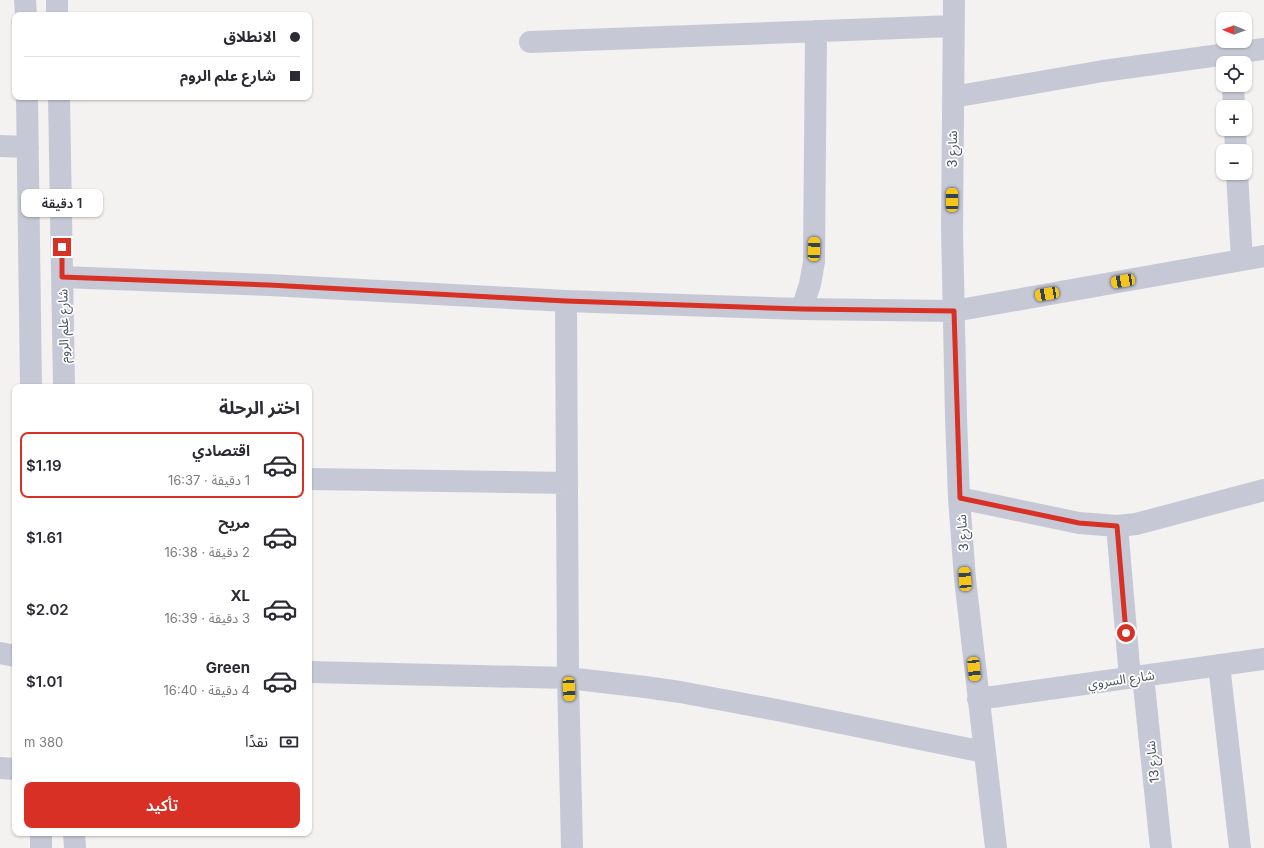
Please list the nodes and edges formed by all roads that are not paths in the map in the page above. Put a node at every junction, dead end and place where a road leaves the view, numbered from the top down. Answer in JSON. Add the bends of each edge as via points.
{"nodes":[{"id":1,"x":25,"y":0,"type":"edge"},
{"id":2,"x":57,"y":0,"type":"edge"},
{"id":3,"x":954,"y":0,"type":"edge"},
{"id":4,"x":26,"y":12,"type":"edge"},
{"id":5,"x":57,"y":12,"type":"edge"},
{"id":6,"x":953,"y":26,"type":"junction"},
{"id":7,"x":816,"y":31,"type":"junction"},
{"id":8,"x":530,"y":42,"type":"dead end"},
{"id":9,"x":1264,"y":49,"type":"edge"},
{"id":10,"x":1238,"y":56,"type":"edge"},
{"id":11,"x":1216,"y":60,"type":"edge"},
{"id":12,"x":953,"y":97,"type":"junction"},
{"id":13,"x":27,"y":100,"type":"edge"},
{"id":14,"x":59,"y":100,"type":"edge"},
{"id":15,"x":0,"y":146,"type":"edge"},
{"id":16,"x":28,"y":147,"type":"junction"},
{"id":17,"x":1237,"y":180,"type":"edge"},
{"id":18,"x":1264,"y":256,"type":"edge"},
{"id":19,"x":1242,"y":260,"type":"junction"},
{"id":20,"x":62,"y":277,"type":"junction"},
{"id":21,"x":566,"y":301,"type":"junction"},
{"id":22,"x":802,"y":309,"type":"junction"},
{"id":23,"x":954,"y":311,"type":"junction"},
{"id":24,"x":31,"y":384,"type":"edge"},
{"id":25,"x":64,"y":384,"type":"edge"},
{"id":26,"x":312,"y":479,"type":"edge"},
{"id":27,"x":567,"y":483,"type":"junction"},
{"id":28,"x":1264,"y":490,"type":"edge"},
{"id":29,"x":960,"y":498,"type":"junction"},
{"id":30,"x":1117,"y":526,"type":"junction"},
{"id":31,"x":0,"y":653,"type":"edge"},
{"id":32,"x":12,"y":655,"type":"edge"},
{"id":33,"x":1264,"y":659,"type":"edge"},
{"id":34,"x":1219,"y":665,"type":"junction"},
{"id":35,"x":312,"y":672,"type":"edge"},
{"id":36,"x":1136,"y":677,"type":"junction"},
{"id":37,"x":568,"y":678,"type":"junction"},
{"id":38,"x":978,"y":699,"type":"junction"},
{"id":39,"x":984,"y":752,"type":"junction"},
{"id":40,"x":0,"y":768,"type":"edge"},
{"id":41,"x":12,"y":769,"type":"edge"},
{"id":42,"x":40,"y":836,"type":"edge"},
{"id":43,"x":74,"y":836,"type":"edge"},
{"id":44,"x":41,"y":848,"type":"edge"},
{"id":45,"x":75,"y":848,"type":"edge"},
{"id":46,"x":572,"y":848,"type":"edge"},
{"id":47,"x":996,"y":848,"type":"edge"},
{"id":48,"x":1161,"y":848,"type":"edge"},
{"id":49,"x":1240,"y":848,"type":"edge"}],
"edges":[{"from":1,"to":4,"type":"street"},
{"from":2,"to":5,"type":"street"},
{"from":3,"to":6,"type":"street","name":"شارع 3"},
{"from":6,"to":7,"type":"street"},
{"from":6,"to":12,"type":"street","name":"شارع 3"},
{"from":7,"to":8,"type":"street"},
{"from":7,"to":22,"type":"street","via":[[814,262]]},
{"from":9,"to":10,"type":"street"},
{"from":11,"to":12,"type":"street","via":[[1103,71]]},
{"from":12,"to":23,"type":"street","name":"شارع 3"},
{"from":13,"to":16,"type":"street"},
{"from":14,"to":20,"type":"street","name":"شارع علم الروم"},
{"from":15,"to":16,"type":"street"},
{"from":16,"to":24,"type":"street"},
{"from":17,"to":19,"type":"street"},
{"from":18,"to":19,"type":"street"},
{"from":19,"to":23,"type":"street"},
{"from":20,"to":21,"type":"street"},
{"from":20,"to":25,"type":"street","name":"شارع علم الروم"},
{"from":21,"to":22,"type":"street"},
{"from":21,"to":27,"type":"street"},
{"from":22,"to":23,"type":"street"},
{"from":23,"to":29,"type":"street","name":"شارع 3"},
{"from":26,"to":27,"type":"street"},
{"from":27,"to":37,"type":"street"},
{"from":28,"to":30,"type":"street","via":[[1136,524]]},
{"from":29,"to":30,"type":"street","via":[[1079,523]]},
{"from":29,"to":38,"type":"street","name":"شارع 3","via":[[965,579]]},
{"from":30,"to":36,"type":"street","name":"شارع 13"},
{"from":31,"to":32,"type":"street"},
{"from":33,"to":34,"type":"street","name":"شارع السروي"},
{"from":34,"to":36,"type":"street","name":"شارع السروي"},
{"from":34,"to":49,"type":"street"},
{"from":35,"to":37,"type":"street"},
{"from":36,"to":38,"type":"street","name":"شارع السروي"},
{"from":36,"to":48,"type":"street","name":"شارع 13"},
{"from":37,"to":39,"type":"street","via":[[680,692]]},
{"from":37,"to":46,"type":"street"},
{"from":38,"to":39,"type":"street","name":"شارع 3"},
{"from":39,"to":47,"type":"street","name":"شارع 3"},
{"from":40,"to":41,"type":"street"},
{"from":42,"to":44,"type":"street"},
{"from":43,"to":45,"type":"street"}]}
